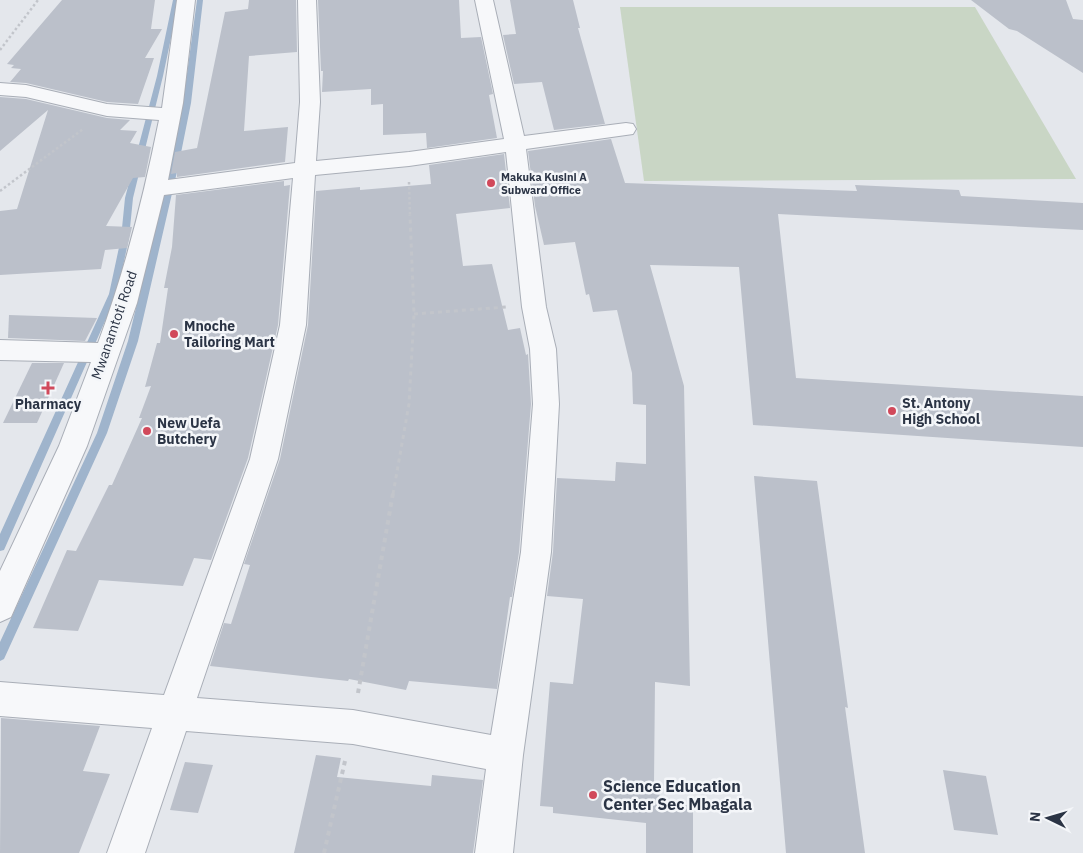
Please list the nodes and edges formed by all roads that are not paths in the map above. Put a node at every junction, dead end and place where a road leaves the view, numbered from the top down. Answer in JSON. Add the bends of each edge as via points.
{"nodes":[{"id":1,"x":186,"y":0,"type":"edge"},
{"id":2,"x":307,"y":0,"type":"edge"},
{"id":3,"x":484,"y":0,"type":"edge"},
{"id":4,"x":0,"y":89,"type":"edge"},
{"id":5,"x":170,"y":115,"type":"junction"},
{"id":6,"x":626,"y":129,"type":"dead end"},
{"id":7,"x":515,"y":143,"type":"junction"},
{"id":8,"x":304,"y":169,"type":"junction"},
{"id":9,"x":154,"y":189,"type":"junction"},
{"id":10,"x":0,"y":350,"type":"edge"},
{"id":11,"x":105,"y":354,"type":"junction"},
{"id":12,"x":4,"y":591,"type":"edge"},
{"id":13,"x":0,"y":699,"type":"edge"},
{"id":14,"x":177,"y":712,"type":"junction"},
{"id":15,"x":505,"y":755,"type":"junction"},
{"id":16,"x":126,"y":853,"type":"edge"},
{"id":17,"x":494,"y":853,"type":"edge"}],
"edges":[{"from":1,"to":5,"type":"street","name":"Mwanamtoti Road"},
{"from":2,"to":8,"type":"street","via":[[310,102]]},
{"from":3,"to":7,"type":"street"},
{"from":4,"to":5,"type":"street","via":[[26,91],[107,110]]},
{"from":5,"to":9,"type":"street","name":"Mwanamtoti Road"},
{"from":6,"to":7,"type":"street"},
{"from":7,"to":8,"type":"street","via":[[409,159]]},
{"from":7,"to":15,"type":"street","via":[[534,307],[543,349],[546,404],[536,552]]},
{"from":8,"to":9,"type":"street"},
{"from":8,"to":14,"type":"street","via":[[292,325],[264,459]]},
{"from":9,"to":11,"type":"street","name":"Mwanamtoti Road","via":[[125,302]]},
{"from":10,"to":11,"type":"street"},
{"from":11,"to":12,"type":"street","name":"Mwanamtoti Road","via":[[73,446]]},
{"from":13,"to":14,"type":"street"},
{"from":14,"to":15,"type":"street","via":[[353,727]]},
{"from":14,"to":16,"type":"street"},
{"from":15,"to":17,"type":"street"}]}
